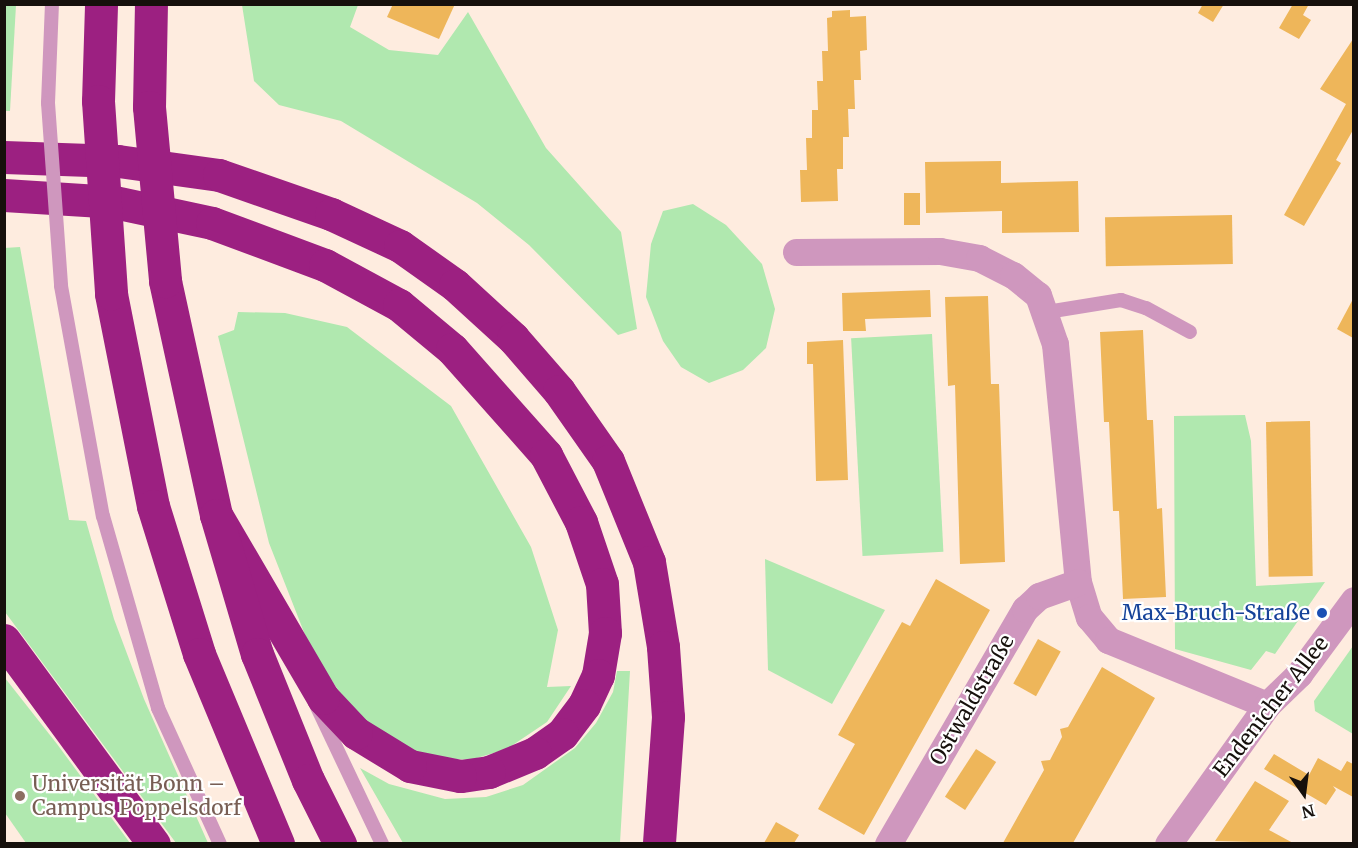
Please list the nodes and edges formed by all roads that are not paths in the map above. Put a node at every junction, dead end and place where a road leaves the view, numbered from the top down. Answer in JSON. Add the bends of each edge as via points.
{"nodes":[{"id":1,"x":52,"y":4,"type":"edge"},
{"id":2,"x":100,"y":4,"type":"edge"},
{"id":3,"x":152,"y":4,"type":"edge"},
{"id":4,"x":4,"y":157,"type":"edge"},
{"id":5,"x":4,"y":195,"type":"edge"},
{"id":6,"x":796,"y":252,"type":"dead end"},
{"id":7,"x":1047,"y":312,"type":"junction"},
{"id":8,"x":1190,"y":332,"type":"dead end"},
{"id":9,"x":216,"y":515,"type":"junction"},
{"id":10,"x":1078,"y":582,"type":"junction"},
{"id":11,"x":1353,"y":600,"type":"edge"},
{"id":12,"x":4,"y":640,"type":"edge"},
{"id":13,"x":296,"y":656,"type":"junction"},
{"id":14,"x":1267,"y":705,"type":"junction"},
{"id":15,"x":154,"y":843,"type":"edge"},
{"id":16,"x":220,"y":843,"type":"edge"},
{"id":17,"x":278,"y":843,"type":"edge"},
{"id":18,"x":340,"y":843,"type":"edge"},
{"id":19,"x":382,"y":843,"type":"edge"},
{"id":20,"x":658,"y":843,"type":"edge"},
{"id":21,"x":888,"y":843,"type":"edge"},
{"id":22,"x":1168,"y":843,"type":"edge"}],
"edges":[{"from":1,"to":16,"type":"lane","bridge":true,"via":[[48,103],[61,285],[103,516],[158,708]]},
{"from":2,"to":17,"type":"highway","bridge":true,"via":[[98,101],[111,294],[153,507],[199,654]]},
{"from":3,"to":9,"type":"highway","bridge":true,"via":[[149,107],[165,281]]},
{"from":4,"to":20,"type":"highway","via":[[118,161],[219,175],[331,214],[400,246],[455,285],[513,338],[559,391],[609,461],[649,562],[663,647],[668,717]]},
{"from":5,"to":13,"type":"highway","via":[[114,201],[212,222],[326,265],[399,305],[452,349],[546,455],[581,522],[602,584],[604,633],[598,675],[584,705],[562,734],[535,753],[489,772],[460,776],[410,766],[356,733],[323,698]]},
{"from":6,"to":7,"type":"street","via":[[940,251],[979,258],[1013,275],[1038,295]]},
{"from":7,"to":8,"type":"lane","via":[[1121,300],[1146,308]]},
{"from":7,"to":10,"type":"street","via":[[1056,344]]},
{"from":9,"to":13,"type":"highway"},
{"from":9,"to":18,"type":"highway","via":[[257,654],[308,780]]},
{"from":10,"to":14,"type":"street","via":[[1089,617],[1108,640]]},
{"from":10,"to":21,"type":"street","name":"Ostwaldstraße","via":[[1039,596],[1025,609]]},
{"from":11,"to":14,"type":"street","name":"Endenicher Allee","via":[[1299,674]]},
{"from":12,"to":15,"type":"highway"},
{"from":13,"to":19,"type":"lane","via":[[342,765]]},
{"from":14,"to":22,"type":"street","name":"Endenicher Allee"}]}
